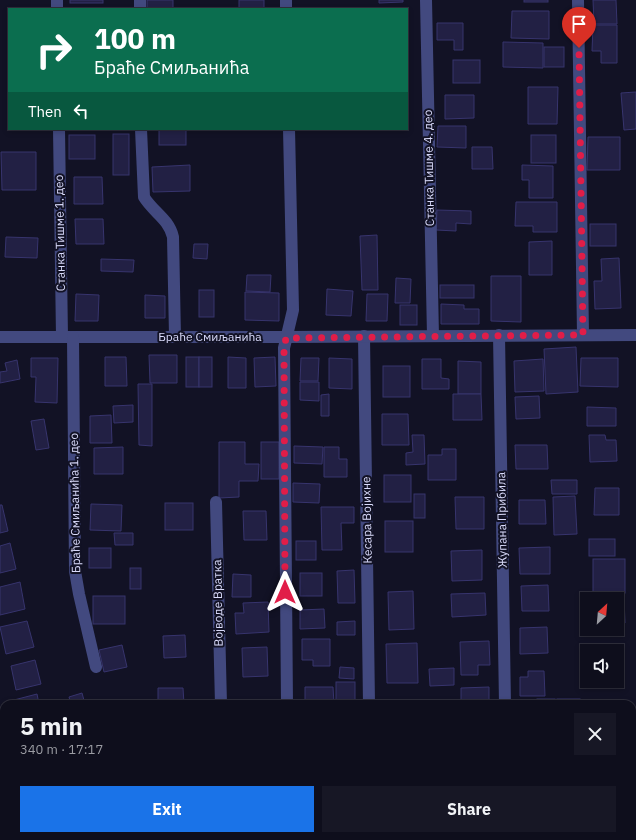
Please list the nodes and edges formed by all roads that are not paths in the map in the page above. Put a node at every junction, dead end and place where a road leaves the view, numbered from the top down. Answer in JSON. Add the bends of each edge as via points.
{"nodes":[{"id":1,"x":426,"y":0,"type":"edge"},
{"id":2,"x":578,"y":0,"type":"edge"},
{"id":3,"x":59,"y":130,"type":"edge"},
{"id":4,"x":141,"y":130,"type":"edge"},
{"id":5,"x":288,"y":130,"type":"edge"},
{"id":6,"x":583,"y":335,"type":"junction"},
{"id":7,"x":636,"y":335,"type":"edge"},
{"id":8,"x":0,"y":336,"type":"edge"},
{"id":9,"x":174,"y":336,"type":"junction"},
{"id":10,"x":364,"y":336,"type":"junction"},
{"id":11,"x":432,"y":336,"type":"junction"},
{"id":12,"x":499,"y":336,"type":"junction"},
{"id":13,"x":68,"y":337,"type":"junction"},
{"id":14,"x":286,"y":338,"type":"junction"},
{"id":15,"x":216,"y":502,"type":"dead end"},
{"id":16,"x":96,"y":667,"type":"dead end"},
{"id":17,"x":220,"y":700,"type":"edge"},
{"id":18,"x":287,"y":700,"type":"edge"},
{"id":19,"x":369,"y":700,"type":"edge"},
{"id":20,"x":505,"y":700,"type":"edge"}],
"edges":[{"from":1,"to":11,"type":"street","name":"Станка Тишме 4. део"},
{"from":2,"to":6,"type":"street"},
{"from":3,"to":13,"type":"street","name":"Станка Тишме 1. део"},
{"from":4,"to":9,"type":"street","via":[[144,197],[168,223],[173,237]]},
{"from":5,"to":14,"type":"street","via":[[293,310]]},
{"from":6,"to":7,"type":"street","name":"Браће Смиљанића"},
{"from":6,"to":12,"type":"street","name":"Браће Смиљанића"},
{"from":8,"to":13,"type":"street","name":"Браће Смиљанића"},
{"from":9,"to":13,"type":"street","name":"Браће Смиљанића"},
{"from":9,"to":14,"type":"street","name":"Браће Смиљанића"},
{"from":10,"to":11,"type":"street","name":"Браће Смиљанића"},
{"from":10,"to":14,"type":"street","name":"Браће Смиљанића"},
{"from":10,"to":19,"type":"street","name":"Кесара Војихне"},
{"from":11,"to":12,"type":"street","name":"Браће Смиљанића"},
{"from":12,"to":20,"type":"street","name":"Жупана Прибила"},
{"from":13,"to":16,"type":"street","name":"Браће Смиљанића 1. део","via":[[76,571],[78,594]]},
{"from":14,"to":18,"type":"street","via":[[284,348]]},
{"from":15,"to":17,"type":"street","name":"Војводе Вратка"}]}
